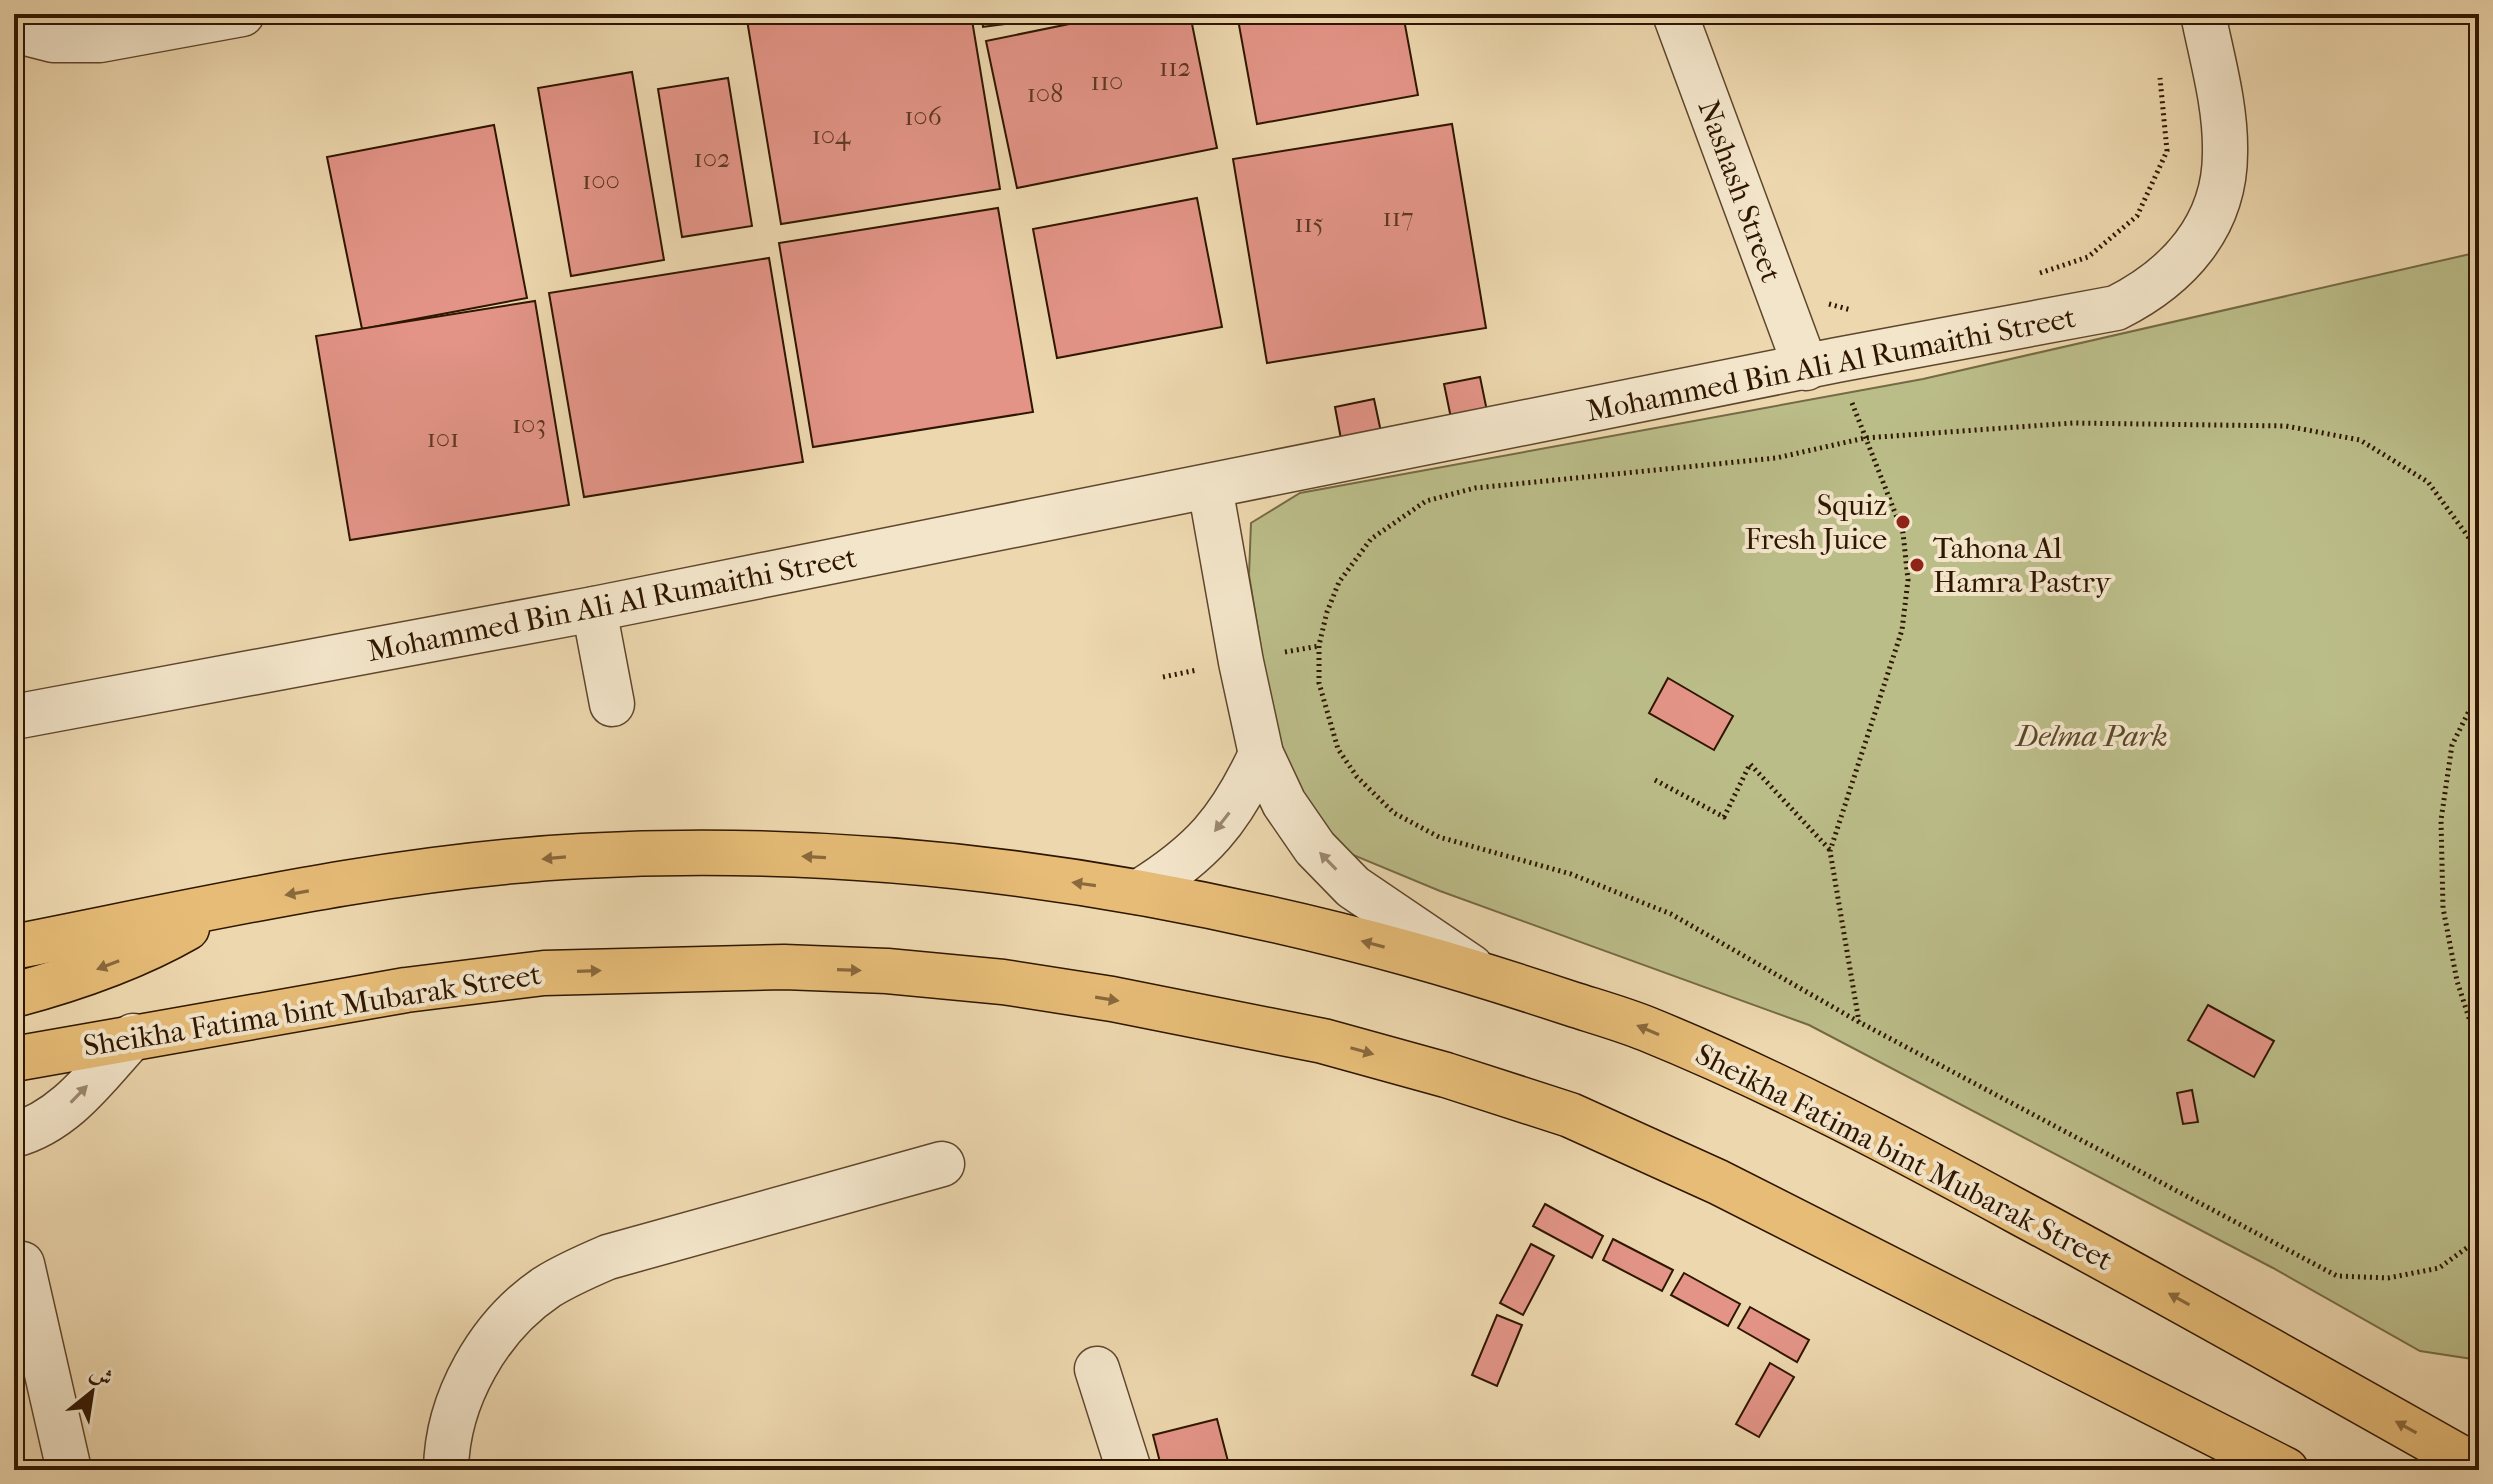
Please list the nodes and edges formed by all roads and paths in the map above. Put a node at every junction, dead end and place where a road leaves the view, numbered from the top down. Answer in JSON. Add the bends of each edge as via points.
{"nodes":[{"id":1,"x":242,"y":14,"type":"edge"},
{"id":2,"x":1675,"y":14,"type":"edge"},
{"id":3,"x":2203,"y":14,"type":"edge"},
{"id":4,"x":14,"y":30,"type":"edge"},
{"id":5,"x":2160,"y":78,"type":"dead end"},
{"id":6,"x":2035,"y":275,"type":"dead end"},
{"id":7,"x":1819,"y":301,"type":"dead end"},
{"id":8,"x":1857,"y":311,"type":"dead end"},
{"id":9,"x":1821,"y":364,"type":"junction"},
{"id":10,"x":1865,"y":438,"type":"junction"},
{"id":11,"x":1210,"y":487,"type":"junction"},
{"id":12,"x":2479,"y":578,"type":"edge"},
{"id":13,"x":594,"y":609,"type":"junction"},
{"id":14,"x":2479,"y":691,"type":"edge"},
{"id":15,"x":612,"y":704,"type":"dead end"},
{"id":16,"x":14,"y":717,"type":"edge"},
{"id":17,"x":1261,"y":754,"type":"junction"},
{"id":18,"x":1655,"y":780,"type":"dead end"},
{"id":19,"x":1830,"y":851,"type":"junction"},
{"id":20,"x":1139,"y":892,"type":"junction"},
{"id":21,"x":227,"y":905,"type":"junction"},
{"id":22,"x":14,"y":947,"type":"edge"},
{"id":23,"x":1481,"y":973,"type":"junction"},
{"id":24,"x":14,"y":995,"type":"edge"},
{"id":25,"x":1859,"y":1022,"type":"junction"},
{"id":26,"x":133,"y":1036,"type":"junction"},
{"id":27,"x":2479,"y":1049,"type":"edge"},
{"id":28,"x":14,"y":1059,"type":"edge"},
{"id":29,"x":14,"y":1135,"type":"edge"},
{"id":30,"x":942,"y":1164,"type":"dead end"},
{"id":31,"x":2479,"y":1239,"type":"edge"},
{"id":32,"x":22,"y":1264,"type":"dead end"},
{"id":33,"x":1097,"y":1369,"type":"dead end"},
{"id":34,"x":2154,"y":1403,"type":"junction"},
{"id":35,"x":2477,"y":1465,"type":"edge"},
{"id":36,"x":69,"y":1470,"type":"edge"},
{"id":37,"x":446,"y":1470,"type":"edge"},
{"id":38,"x":1129,"y":1470,"type":"edge"},
{"id":39,"x":2226,"y":1470,"type":"edge"},
{"id":40,"x":2286,"y":1470,"type":"edge"}],
"edges":[{"from":1,"to":4,"type":"street","via":[[100,40],[53,40]]},
{"from":2,"to":9,"type":"street","name":"Nashash Street"},
{"from":3,"to":9,"type":"street","name":"Mohammed Bin Ali Al Rumaithi Street","via":[[2223,121],[2222,187],[2195,247],[2172,273],[2116,308]]},
{"from":5,"to":6,"type":"path","via":[[2167,151],[2137,216],[2088,257]]},
{"from":7,"to":8,"type":"path"},
{"from":9,"to":10,"type":"path"},
{"from":9,"to":11,"type":"street","name":"Mohammed Bin Ali Al Rumaithi Street"},
{"from":10,"to":12,"type":"path","via":[[2073,423],[2286,426],[2360,440],[2428,482],[2472,542]]},
{"from":10,"to":19,"type":"path","via":[[1903,533],[1908,580],[1902,630]]},
{"from":10,"to":25,"type":"path","via":[[1776,458],[1475,488],[1426,501],[1371,539],[1339,582],[1319,645],[1319,683],[1338,749],[1357,777],[1394,813],[1439,837],[1571,874],[1671,914]]},
{"from":11,"to":13,"type":"street","name":"Mohammed Bin Ali Al Rumaithi Street"},
{"from":11,"to":17,"type":"street"},
{"from":13,"to":15,"type":"street"},
{"from":13,"to":16,"type":"street","name":"Mohammed Bin Ali Al Rumaithi Street"},
{"from":14,"to":27,"type":"path","via":[[2452,745],[2441,820],[2443,908],[2457,981]]},
{"from":17,"to":20,"type":"street","one_way":true,"via":[[1216,830],[1171,872]]},
{"from":23,"to":17,"type":"street","one_way":true,"via":[[1353,887],[1315,848],[1284,803]]},
{"from":18,"to":19,"type":"path","via":[[1724,817],[1750,764]]},
{"from":19,"to":25,"type":"path"},
{"from":20,"to":21,"type":"main road","name":"Sheikha Fatima bint Mubarak Street","one_way":true,"via":[[892,861],[721,853],[581,856],[425,870]]},
{"from":23,"to":20,"type":"main road","name":"Sheikha Fatima bint Mubarak Street","one_way":true,"via":[[1349,937]]},
{"from":21,"to":22,"type":"main road","name":"Sheikha Fatima bint Mubarak Street"},
{"from":21,"to":24,"type":"main road","one_way":true,"via":[[118,962]]},
{"from":35,"to":23,"type":"main road","name":"Sheikha Fatima bint Mubarak Street","one_way":true,"via":[[2136,1275],[1810,1103],[1643,1027]]},
{"from":25,"to":31,"type":"path","via":[[2337,1276],[2388,1278],[2439,1268]]},
{"from":26,"to":28,"type":"main road","name":"Sheikha Fatima bint Mubarak Street"},
{"from":29,"to":26,"type":"street","one_way":true,"via":[[66,1107]]},
{"from":26,"to":34,"type":"main road","name":"Sheikha Fatima bint Mubarak Street","one_way":true,"via":[[406,990],[544,973],[784,967],[887,971],[1112,999],[1323,1041],[1570,1115],[1718,1182]]},
{"from":30,"to":37,"type":"street","via":[[608,1257],[546,1288],[503,1328],[476,1365],[451,1429]]},
{"from":32,"to":36,"type":"street"},
{"from":33,"to":38,"type":"street"},
{"from":34,"to":39,"type":"main road"},
{"from":34,"to":40,"type":"main road","name":"Sheikha Fatima bint Mubarak Street"}]}
